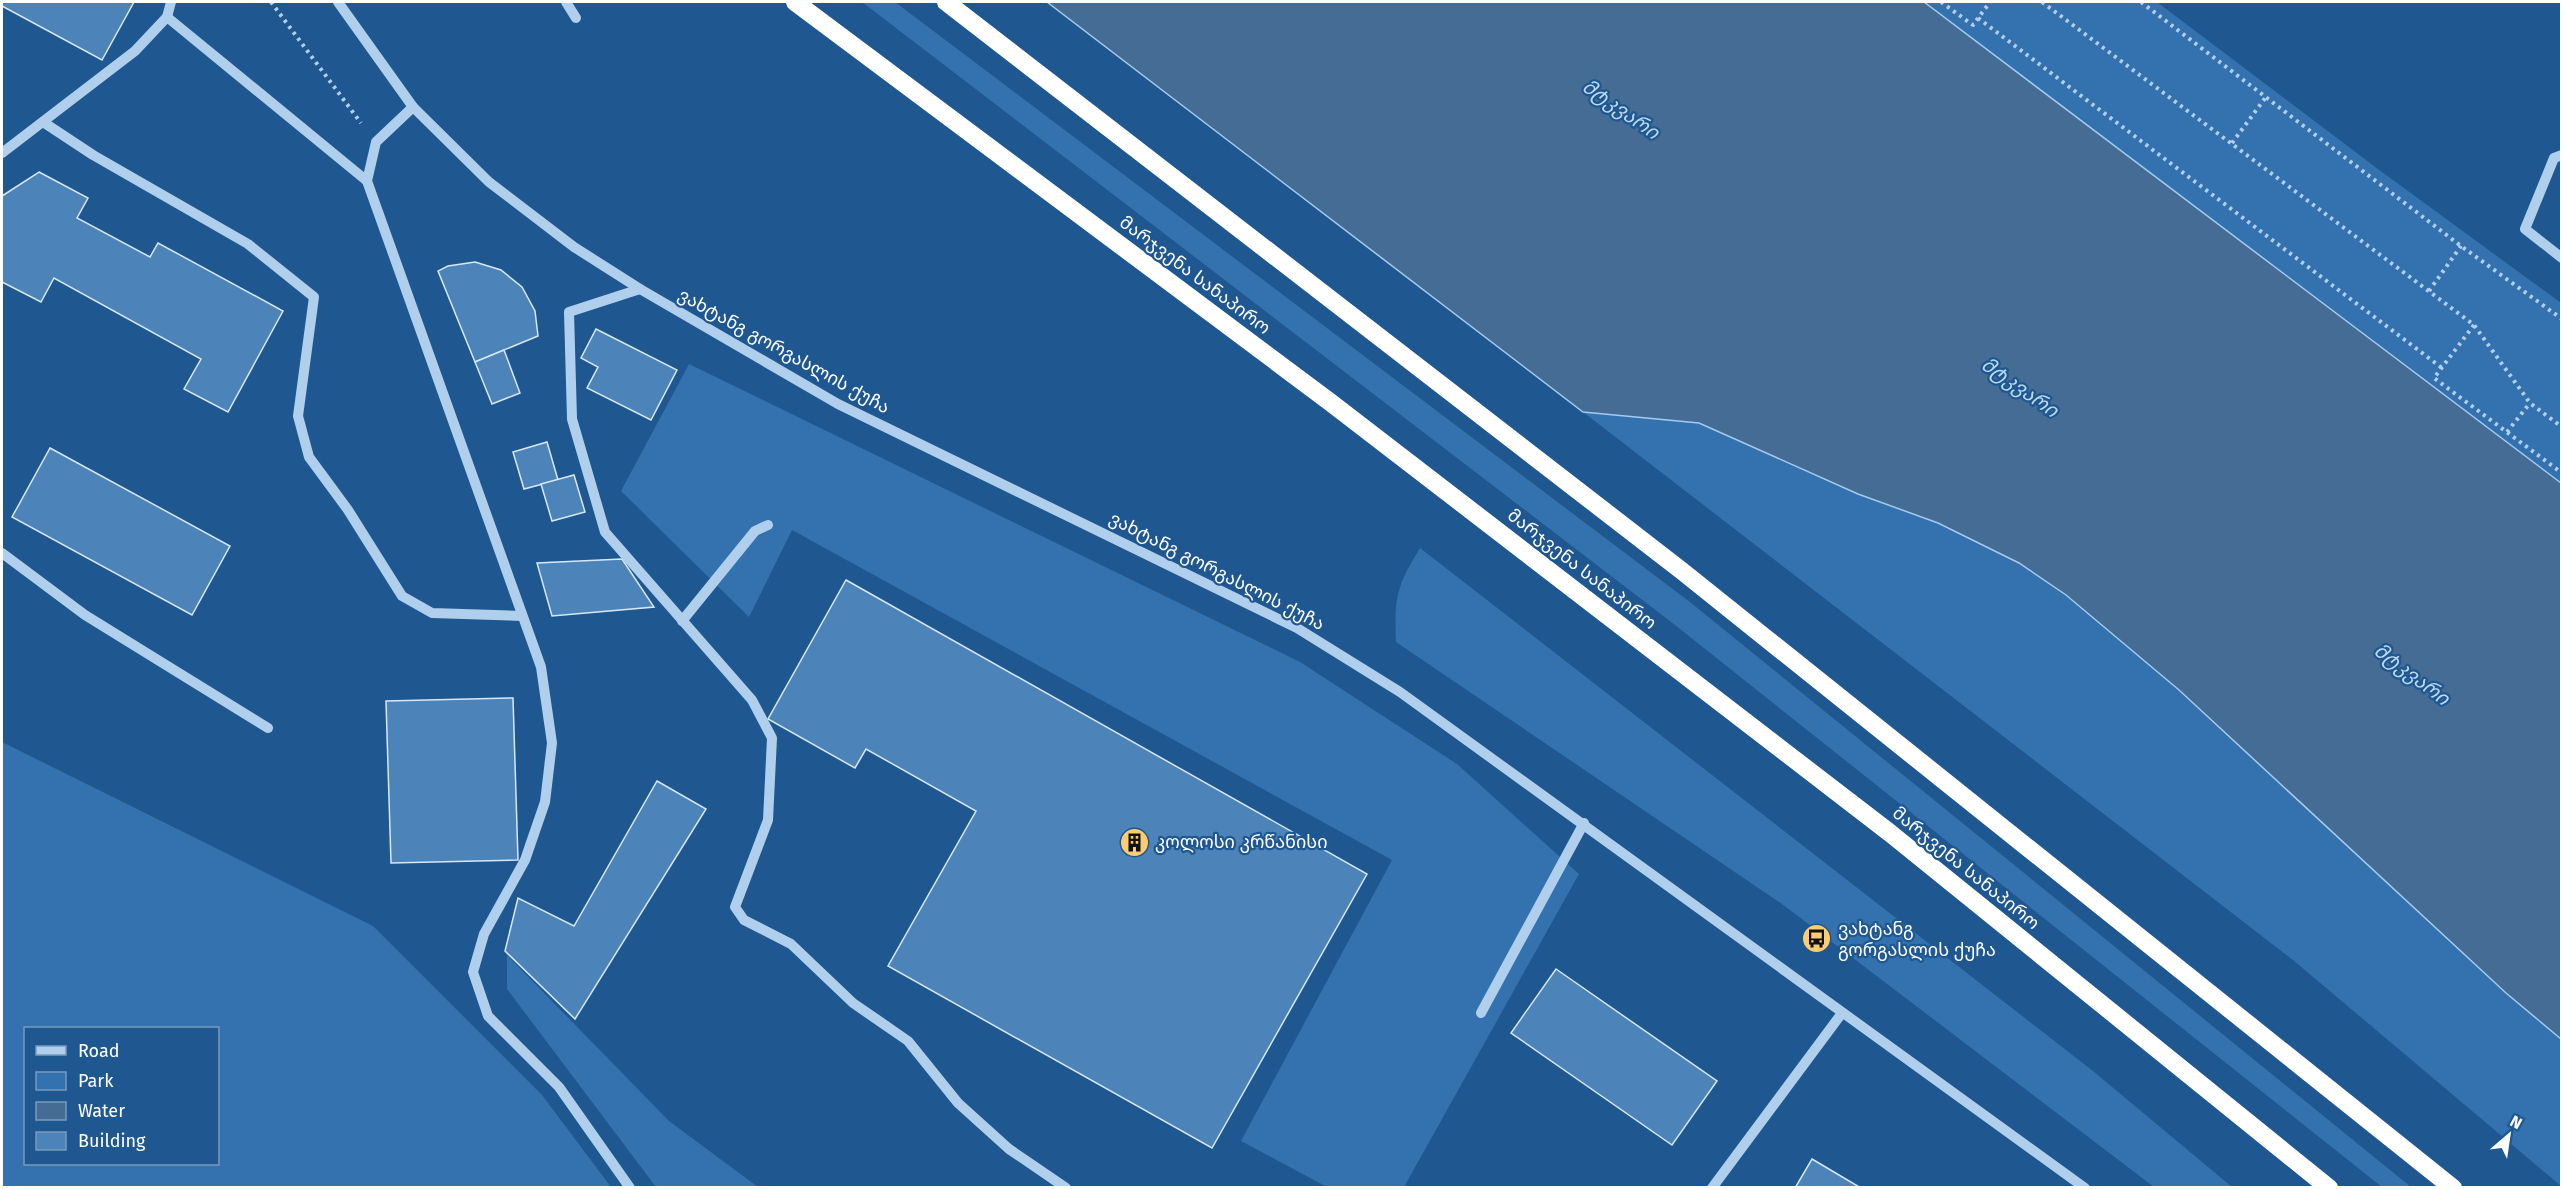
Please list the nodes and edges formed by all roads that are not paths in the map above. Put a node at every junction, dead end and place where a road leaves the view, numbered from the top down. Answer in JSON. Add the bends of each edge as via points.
{"nodes":[{"id":1,"x":171,"y":2,"type":"edge"},
{"id":2,"x":338,"y":2,"type":"edge"},
{"id":3,"x":566,"y":2,"type":"edge"},
{"id":4,"x":795,"y":2,"type":"edge"},
{"id":5,"x":946,"y":2,"type":"edge"},
{"id":6,"x":167,"y":17,"type":"junction"},
{"id":7,"x":576,"y":18,"type":"dead end"},
{"id":8,"x":413,"y":106,"type":"junction"},
{"id":9,"x":43,"y":122,"type":"junction"},
{"id":10,"x":2,"y":153,"type":"edge"},
{"id":11,"x":2562,"y":155,"type":"edge"},
{"id":12,"x":367,"y":181,"type":"junction"},
{"id":13,"x":2562,"y":258,"type":"edge"},
{"id":14,"x":640,"y":289,"type":"junction"},
{"id":15,"x":768,"y":525,"type":"dead end"},
{"id":16,"x":2,"y":553,"type":"edge"},
{"id":17,"x":522,"y":616,"type":"junction"},
{"id":18,"x":682,"y":621,"type":"junction"},
{"id":19,"x":268,"y":728,"type":"dead end"},
{"id":20,"x":1584,"y":823,"type":"junction"},
{"id":21,"x":1481,"y":1013,"type":"dead end"},
{"id":22,"x":1842,"y":1013,"type":"junction"},
{"id":23,"x":630,"y":1188,"type":"edge"},
{"id":24,"x":1066,"y":1188,"type":"edge"},
{"id":25,"x":1712,"y":1188,"type":"edge"},
{"id":26,"x":2085,"y":1188,"type":"edge"},
{"id":27,"x":2329,"y":1188,"type":"edge"},
{"id":28,"x":2453,"y":1188,"type":"edge"}],
"edges":[{"from":1,"to":6,"type":"street"},
{"from":2,"to":8,"type":"street","name":"ვახტანგ გორგასლის ქუჩა"},
{"from":3,"to":7,"type":"street"},
{"from":4,"to":27,"type":"highway","name":"მარჯვენა სანაპირო","via":[[1320,395],[1890,833]]},
{"from":5,"to":28,"type":"highway","via":[[1672,563]]},
{"from":6,"to":9,"type":"street","via":[[135,51]]},
{"from":6,"to":12,"type":"street"},
{"from":8,"to":12,"type":"street","via":[[376,142]]},
{"from":8,"to":14,"type":"street","name":"ვახტანგ გორგასლის ქუჩა","via":[[489,182],[574,247]]},
{"from":9,"to":10,"type":"street"},
{"from":9,"to":17,"type":"street","via":[[248,244],[314,297],[298,416],[309,457],[402,596],[432,613]]},
{"from":11,"to":13,"type":"street","via":[[2554,158],[2525,229]]},
{"from":12,"to":17,"type":"street"},
{"from":14,"to":18,"type":"street","via":[[569,312],[572,419],[604,532]]},
{"from":14,"to":20,"type":"street","name":"ვახტანგ გორგასლის ქუჩა","via":[[838,404],[1297,628],[1400,692]]},
{"from":15,"to":18,"type":"street","via":[[755,531]]},
{"from":16,"to":19,"type":"street","via":[[85,615]]},
{"from":17,"to":23,"type":"street","via":[[540,667],[552,743],[545,802],[525,860],[483,934],[473,972],[488,1016],[559,1087]]},
{"from":18,"to":24,"type":"street","via":[[752,700],[772,738],[768,820],[735,907],[744,920],[791,944],[853,1003],[908,1041],[958,1103],[1008,1149]]},
{"from":20,"to":21,"type":"street"},
{"from":20,"to":22,"type":"street","name":"ვახტანგ გორგასლის ქუჩა"},
{"from":22,"to":25,"type":"street"},
{"from":22,"to":26,"type":"street","name":"ვახტანგ გორგასლის ქუჩა"}]}
